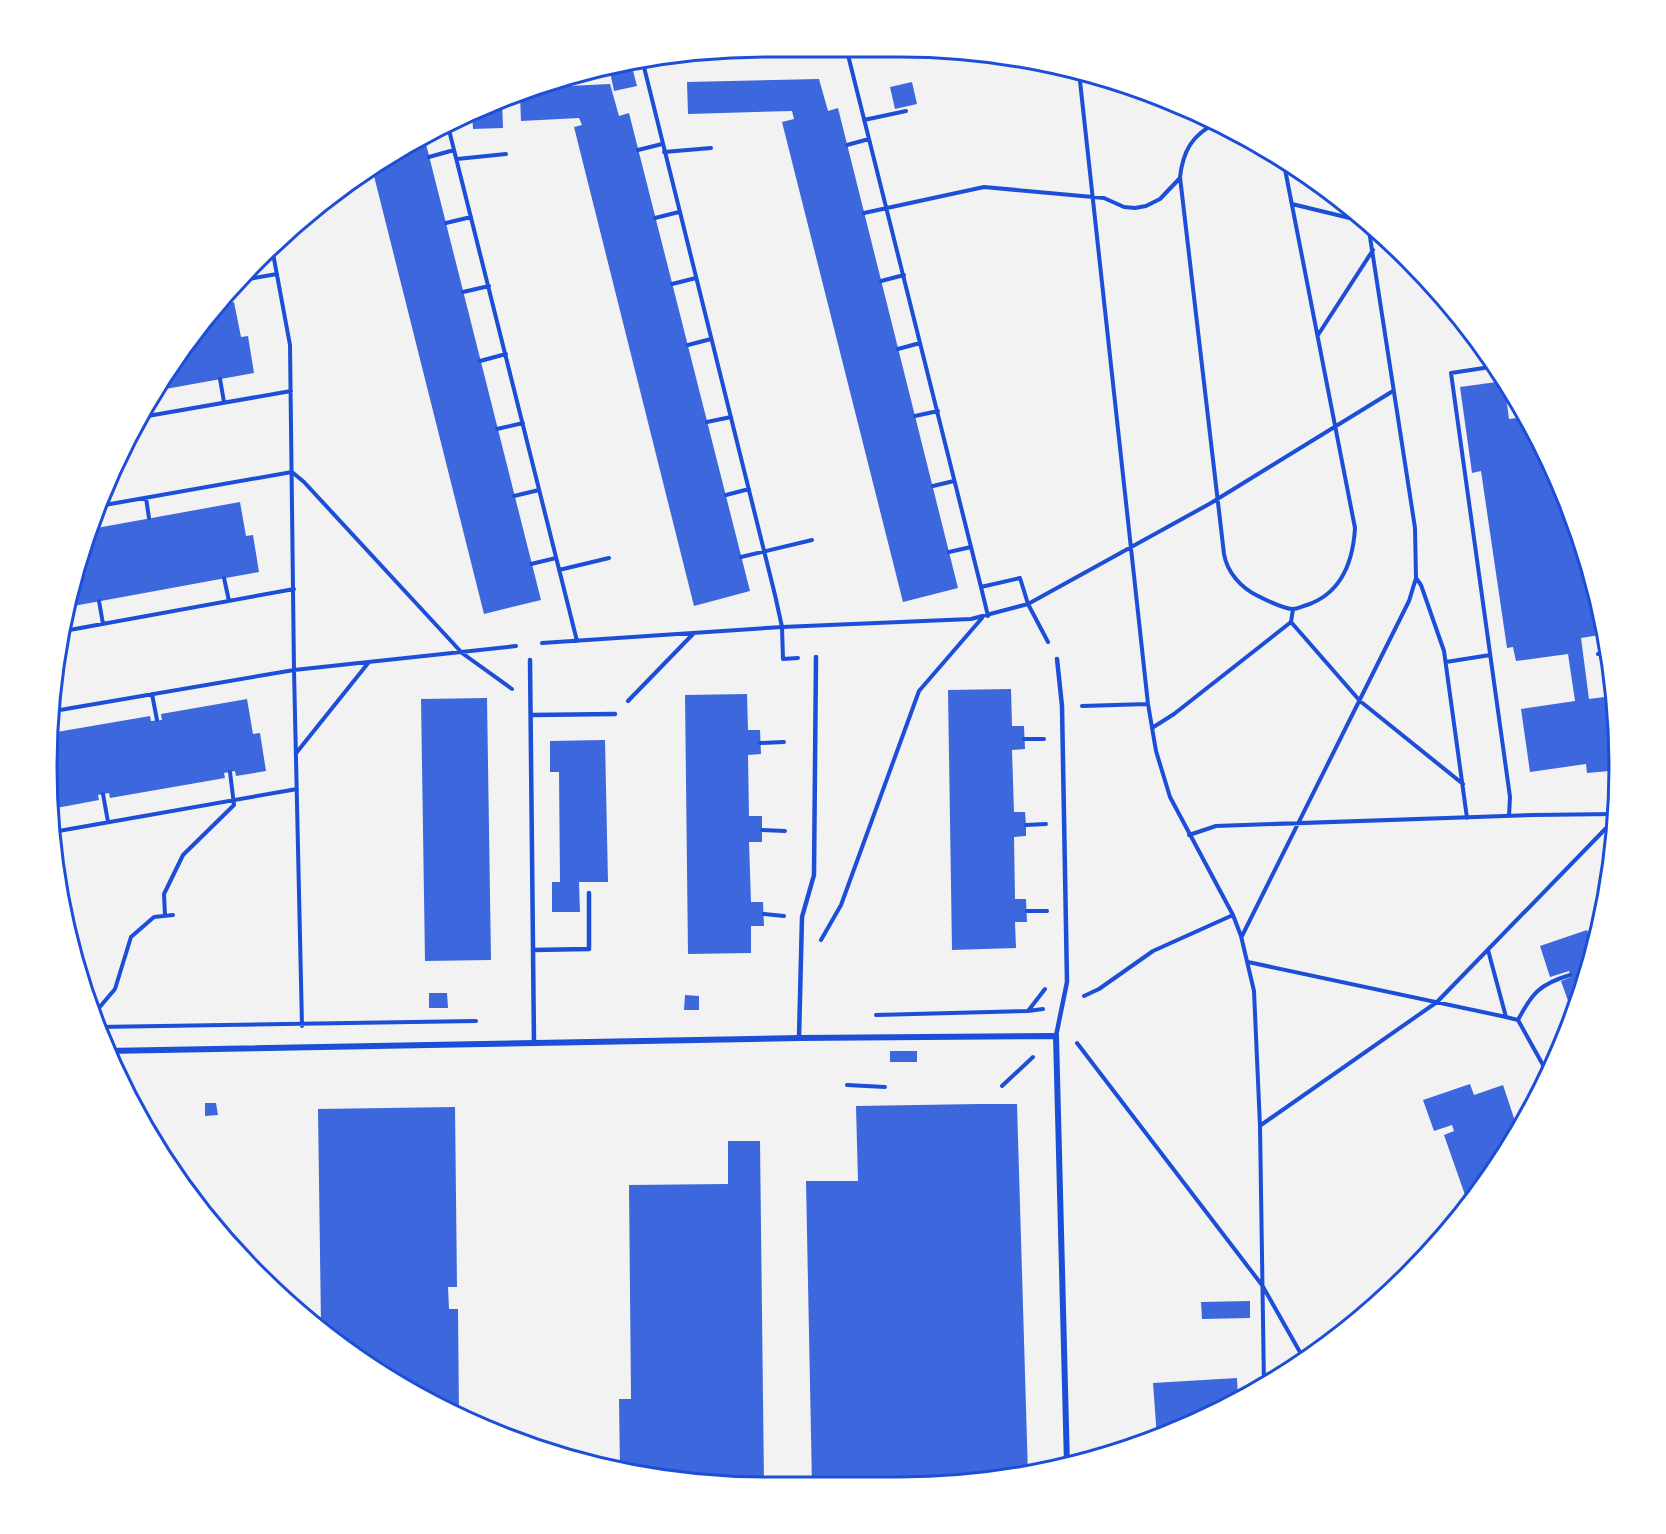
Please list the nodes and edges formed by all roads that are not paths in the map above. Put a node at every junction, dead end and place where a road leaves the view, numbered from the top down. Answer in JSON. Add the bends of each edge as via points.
{"nodes":[{"id":1,"x":816,"y":657,"type":"road end"},
{"id":2,"x":1057,"y":659,"type":"road end"},
{"id":3,"x":530,"y":660,"type":"dead end"},
{"id":4,"x":615,"y":714,"type":"dead end"},
{"id":5,"x":531,"y":715,"type":"junction"},
{"id":6,"x":589,"y":893,"type":"dead end"},
{"id":7,"x":533,"y":950,"type":"junction"},
{"id":8,"x":1056,"y":1036,"type":"junction"},
{"id":9,"x":799,"y":1038,"type":"junction"},
{"id":10,"x":534,"y":1044,"type":"junction"},
{"id":11,"x":116,"y":1051,"type":"edge"},
{"id":12,"x":1067,"y":1457,"type":"edge"}],
"edges":[{"from":1,"to":9,"type":"lane","via":[[814,875],[802,917]]},
{"from":2,"to":8,"type":"lane","via":[[1062,706],[1067,982]]},
{"from":3,"to":5,"type":"lane"},
{"from":4,"to":5,"type":"lane"},
{"from":5,"to":7,"type":"lane"},
{"from":6,"to":7,"type":"lane","via":[[589,949]]},
{"from":7,"to":10,"type":"lane"},
{"from":8,"to":9,"type":"street"},
{"from":8,"to":12,"type":"street"},
{"from":9,"to":10,"type":"street"},
{"from":10,"to":11,"type":"street"}]}
